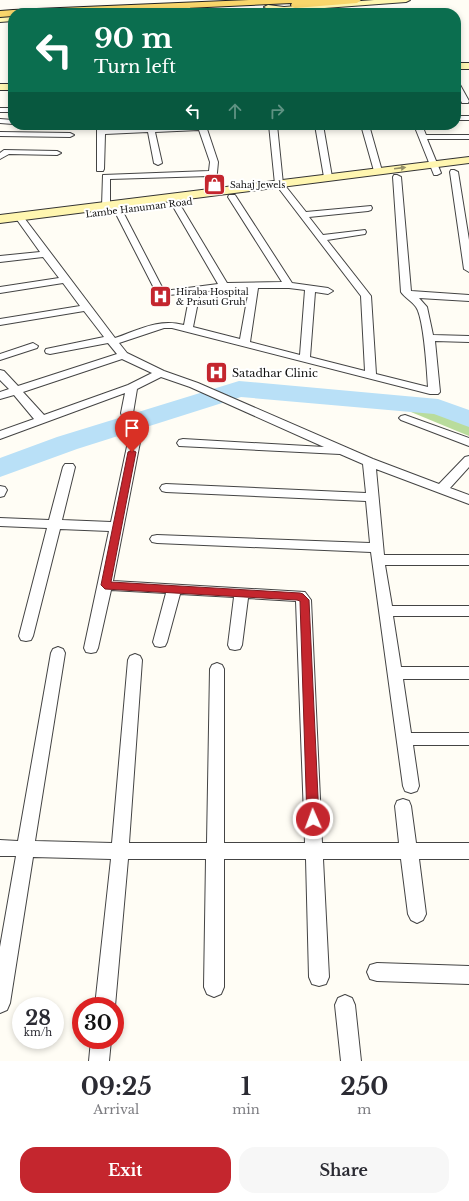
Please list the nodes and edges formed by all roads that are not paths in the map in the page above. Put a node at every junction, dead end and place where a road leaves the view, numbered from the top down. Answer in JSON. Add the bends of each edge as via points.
{"nodes":[{"id":1,"x":357,"y":0,"type":"edge"},
{"id":2,"x":406,"y":0,"type":"edge"},
{"id":3,"x":347,"y":1,"type":"edge"},
{"id":4,"x":309,"y":4,"type":"edge"},
{"id":5,"x":268,"y":7,"type":"junction"},
{"id":6,"x":209,"y":8,"type":"edge"},
{"id":7,"x":253,"y":8,"type":"edge"},
{"id":8,"x":461,"y":91,"type":"edge"},
{"id":9,"x":467,"y":101,"type":"edge"},
{"id":10,"x":101,"y":130,"type":"edge"},
{"id":11,"x":151,"y":130,"type":"edge"},
{"id":12,"x":203,"y":130,"type":"edge"},
{"id":13,"x":274,"y":130,"type":"edge"},
{"id":14,"x":320,"y":130,"type":"edge"},
{"id":15,"x":366,"y":130,"type":"edge"},
{"id":16,"x":420,"y":130,"type":"edge"},
{"id":17,"x":0,"y":134,"type":"edge"},
{"id":18,"x":70,"y":135,"type":"dead end"},
{"id":19,"x":422,"y":137,"type":"junction"},
{"id":20,"x":469,"y":137,"type":"edge"},
{"id":21,"x":57,"y":153,"type":"dead end"},
{"id":22,"x":0,"y":157,"type":"edge"},
{"id":23,"x":469,"y":160,"type":"edge"},
{"id":24,"x":158,"y":163,"type":"dead end"},
{"id":25,"x":435,"y":168,"type":"junction"},
{"id":26,"x":100,"y":169,"type":"dead end"},
{"id":27,"x":469,"y":170,"type":"edge"},
{"id":28,"x":378,"y":171,"type":"junction"},
{"id":29,"x":454,"y":172,"type":"junction"},
{"id":30,"x":213,"y":173,"type":"junction"},
{"id":31,"x":328,"y":177,"type":"junction"},
{"id":32,"x":397,"y":177,"type":"junction"},
{"id":33,"x":282,"y":187,"type":"junction"},
{"id":34,"x":212,"y":192,"type":"junction"},
{"id":35,"x":232,"y":197,"type":"junction"},
{"id":36,"x":175,"y":203,"type":"junction"},
{"id":37,"x":106,"y":206,"type":"junction"},
{"id":38,"x":368,"y":208,"type":"dead end"},
{"id":39,"x":118,"y":210,"type":"junction"},
{"id":40,"x":303,"y":215,"type":"junction"},
{"id":41,"x":0,"y":219,"type":"edge"},
{"id":42,"x":20,"y":220,"type":"junction"},
{"id":43,"x":0,"y":226,"type":"edge"},
{"id":44,"x":362,"y":232,"type":"dead end"},
{"id":45,"x":321,"y":238,"type":"junction"},
{"id":46,"x":45,"y":254,"type":"junction"},
{"id":47,"x":0,"y":260,"type":"edge"},
{"id":48,"x":469,"y":269,"type":"edge"},
{"id":49,"x":65,"y":280,"type":"junction"},
{"id":50,"x":289,"y":285,"type":"junction"},
{"id":51,"x":224,"y":286,"type":"junction"},
{"id":52,"x":254,"y":286,"type":"junction"},
{"id":53,"x":310,"y":288,"type":"junction"},
{"id":54,"x":0,"y":290,"type":"edge"},
{"id":55,"x":195,"y":290,"type":"junction"},
{"id":56,"x":328,"y":291,"type":"dead end"},
{"id":57,"x":408,"y":295,"type":"junction"},
{"id":58,"x":469,"y":298,"type":"edge"},
{"id":59,"x":87,"y":308,"type":"junction"},
{"id":60,"x":0,"y":322,"type":"edge"},
{"id":61,"x":188,"y":329,"type":"junction"},
{"id":62,"x":429,"y":338,"type":"junction"},
{"id":63,"x":469,"y":339,"type":"edge"},
{"id":64,"x":112,"y":341,"type":"junction"},
{"id":65,"x":244,"y":344,"type":"junction"},
{"id":66,"x":33,"y":346,"type":"dead end"},
{"id":67,"x":50,"y":351,"type":"dead end"},
{"id":68,"x":123,"y":354,"type":"junction"},
{"id":69,"x":0,"y":358,"type":"edge"},
{"id":70,"x":305,"y":359,"type":"junction"},
{"id":71,"x":0,"y":373,"type":"edge"},
{"id":72,"x":160,"y":373,"type":"junction"},
{"id":73,"x":371,"y":376,"type":"junction"},
{"id":74,"x":132,"y":387,"type":"junction"},
{"id":75,"x":15,"y":390,"type":"junction"},
{"id":76,"x":0,"y":396,"type":"edge"},
{"id":77,"x":405,"y":418,"type":"dead end"},
{"id":78,"x":42,"y":420,"type":"junction"},
{"id":79,"x":0,"y":435,"type":"edge"},
{"id":80,"x":469,"y":442,"type":"edge"},
{"id":81,"x":183,"y":444,"type":"dead end"},
{"id":82,"x":345,"y":451,"type":"junction"},
{"id":83,"x":469,"y":460,"type":"edge"},
{"id":84,"x":368,"y":462,"type":"junction"},
{"id":85,"x":69,"y":467,"type":"dead end"},
{"id":86,"x":166,"y":488,"type":"dead end"},
{"id":87,"x":441,"y":490,"type":"junction"},
{"id":88,"x":373,"y":497,"type":"junction"},
{"id":89,"x":469,"y":500,"type":"edge"},
{"id":90,"x":0,"y":522,"type":"edge"},
{"id":91,"x":55,"y":525,"type":"junction"},
{"id":92,"x":117,"y":527,"type":"junction"},
{"id":93,"x":157,"y":539,"type":"dead end"},
{"id":94,"x":378,"y":554,"type":"junction"},
{"id":95,"x":469,"y":560,"type":"edge"},
{"id":96,"x":105,"y":585,"type":"junction"},
{"id":97,"x":174,"y":589,"type":"junction"},
{"id":98,"x":242,"y":593,"type":"junction"},
{"id":99,"x":385,"y":611,"type":"junction"},
{"id":100,"x":469,"y":611,"type":"edge"},
{"id":101,"x":26,"y":636,"type":"dead end"},
{"id":102,"x":160,"y":642,"type":"dead end"},
{"id":103,"x":235,"y":645,"type":"dead end"},
{"id":104,"x":91,"y":648,"type":"dead end"},
{"id":105,"x":58,"y":653,"type":"dead end"},
{"id":106,"x":135,"y":660,"type":"dead end"},
{"id":107,"x":217,"y":669,"type":"dead end"},
{"id":108,"x":394,"y":673,"type":"junction"},
{"id":109,"x":469,"y":673,"type":"edge"},
{"id":110,"x":404,"y":739,"type":"junction"},
{"id":111,"x":469,"y":739,"type":"edge"},
{"id":112,"x":411,"y":786,"type":"dead end"},
{"id":113,"x":403,"y":806,"type":"dead end"},
{"id":114,"x":0,"y":848,"type":"edge"},
{"id":115,"x":25,"y":850,"type":"junction"},
{"id":116,"x":314,"y":850,"type":"junction"},
{"id":117,"x":469,"y":851,"type":"edge"},
{"id":118,"x":120,"y":852,"type":"junction"},
{"id":119,"x":214,"y":852,"type":"junction"},
{"id":120,"x":409,"y":852,"type":"junction"},
{"id":121,"x":417,"y":914,"type":"dead end"},
{"id":122,"x":377,"y":972,"type":"dead end"},
{"id":123,"x":469,"y":975,"type":"edge"},
{"id":124,"x":319,"y":977,"type":"dead end"},
{"id":125,"x":214,"y":987,"type":"dead end"},
{"id":126,"x":106,"y":997,"type":"edge"},
{"id":127,"x":0,"y":1003,"type":"edge"},
{"id":128,"x":345,"y":1005,"type":"dead end"},
{"id":129,"x":100,"y":1049,"type":"edge"},
{"id":130,"x":99,"y":1061,"type":"edge"},
{"id":131,"x":351,"y":1061,"type":"edge"}],
"edges":[{"from":1,"to":3,"type":"main road"},
{"from":2,"to":4,"type":"street"},
{"from":3,"to":5,"type":"main road"},
{"from":4,"to":5,"type":"street","via":[[284,8]]},
{"from":4,"to":6,"type":"main road"},
{"from":5,"to":7,"type":"main road"},
{"from":8,"to":9,"type":"street"},
{"from":10,"to":26,"type":"street"},
{"from":11,"to":24,"type":"street"},
{"from":12,"to":30,"type":"street","via":[[214,162]]},
{"from":13,"to":33,"type":"street"},
{"from":14,"to":31,"type":"street"},
{"from":15,"to":28,"type":"street"},
{"from":16,"to":19,"type":"street"},
{"from":17,"to":18,"type":"street"},
{"from":19,"to":20,"type":"street"},
{"from":19,"to":25,"type":"street"},
{"from":21,"to":22,"type":"street","via":[[7,152]]},
{"from":23,"to":25,"type":"street"},
{"from":28,"to":25,"type":"street","one_way":true},
{"from":25,"to":29,"type":"street","name":"Lambe Hanuman Road"},
{"from":25,"to":32,"type":"street","name":"Lambe Hanuman Road"},
{"from":27,"to":29,"type":"street","name":"Lambe Hanuman Road"},
{"from":28,"to":31,"type":"street"},
{"from":29,"to":48,"type":"street"},
{"from":30,"to":34,"type":"street"},
{"from":30,"to":37,"type":"street","via":[[106,177]]},
{"from":31,"to":33,"type":"street"},
{"from":32,"to":33,"type":"street","name":"Lambe Hanuman Road"},
{"from":32,"to":57,"type":"street"},
{"from":33,"to":34,"type":"street"},
{"from":33,"to":35,"type":"street","name":"Lambe Hanuman Road"},
{"from":33,"to":40,"type":"street"},
{"from":34,"to":37,"type":"street"},
{"from":35,"to":36,"type":"street","name":"Lambe Hanuman Road"},
{"from":35,"to":50,"type":"street"},
{"from":36,"to":39,"type":"street","name":"Lambe Hanuman Road"},
{"from":36,"to":51,"type":"street"},
{"from":37,"to":42,"type":"street"},
{"from":38,"to":40,"type":"street"},
{"from":39,"to":42,"type":"street","name":"Lambe Hanuman Road"},
{"from":39,"to":55,"type":"street","via":[[160,294]]},
{"from":40,"to":45,"type":"street"},
{"from":41,"to":42,"type":"street"},
{"from":42,"to":43,"type":"street","name":"Lambe Hanuman Road"},
{"from":42,"to":46,"type":"street"},
{"from":44,"to":45,"type":"street"},
{"from":45,"to":73,"type":"street","via":[[366,296]]},
{"from":46,"to":47,"type":"street"},
{"from":46,"to":49,"type":"street"},
{"from":49,"to":54,"type":"street"},
{"from":49,"to":59,"type":"street"},
{"from":50,"to":52,"type":"street"},
{"from":50,"to":53,"type":"street"},
{"from":51,"to":52,"type":"street"},
{"from":51,"to":55,"type":"street"},
{"from":52,"to":65,"type":"street"},
{"from":53,"to":56,"type":"street"},
{"from":53,"to":70,"type":"street"},
{"from":55,"to":61,"type":"street"},
{"from":57,"to":58,"type":"street"},
{"from":57,"to":62,"type":"street","via":[[422,307]]},
{"from":59,"to":60,"type":"street"},
{"from":59,"to":64,"type":"street"},
{"from":61,"to":64,"type":"street","via":[[165,324]]},
{"from":61,"to":65,"type":"street"},
{"from":62,"to":63,"type":"street"},
{"from":62,"to":73,"type":"street","via":[[434,392]]},
{"from":64,"to":67,"type":"street"},
{"from":64,"to":68,"type":"street"},
{"from":65,"to":70,"type":"street"},
{"from":66,"to":69,"type":"street"},
{"from":68,"to":72,"type":"street"},
{"from":68,"to":75,"type":"street"},
{"from":70,"to":73,"type":"street"},
{"from":71,"to":75,"type":"street"},
{"from":72,"to":74,"type":"street"},
{"from":72,"to":82,"type":"street","via":[[194,385]]},
{"from":74,"to":78,"type":"street"},
{"from":74,"to":92,"type":"street","via":[[127,405],[127,419],[135,437]]},
{"from":75,"to":76,"type":"street"},
{"from":75,"to":78,"type":"street"},
{"from":77,"to":80,"type":"street"},
{"from":78,"to":79,"type":"street"},
{"from":81,"to":82,"type":"street"},
{"from":82,"to":84,"type":"street"},
{"from":83,"to":87,"type":"street"},
{"from":84,"to":87,"type":"street"},
{"from":84,"to":88,"type":"street"},
{"from":85,"to":91,"type":"street"},
{"from":86,"to":88,"type":"street"},
{"from":87,"to":89,"type":"street"},
{"from":88,"to":94,"type":"street"},
{"from":90,"to":91,"type":"street"},
{"from":91,"to":92,"type":"street"},
{"from":91,"to":101,"type":"street"},
{"from":92,"to":96,"type":"street"},
{"from":93,"to":94,"type":"street"},
{"from":94,"to":95,"type":"street"},
{"from":94,"to":99,"type":"street"},
{"from":96,"to":97,"type":"street"},
{"from":96,"to":104,"type":"street"},
{"from":97,"to":98,"type":"street"},
{"from":97,"to":102,"type":"street"},
{"from":98,"to":103,"type":"street"},
{"from":98,"to":116,"type":"street","via":[[300,596],[304,600]]},
{"from":99,"to":100,"type":"street"},
{"from":99,"to":108,"type":"street"},
{"from":105,"to":115,"type":"street"},
{"from":106,"to":118,"type":"street"},
{"from":107,"to":119,"type":"street"},
{"from":108,"to":109,"type":"street"},
{"from":108,"to":110,"type":"street"},
{"from":110,"to":111,"type":"street"},
{"from":110,"to":112,"type":"street"},
{"from":113,"to":120,"type":"street"},
{"from":114,"to":115,"type":"street"},
{"from":115,"to":118,"type":"street"},
{"from":115,"to":127,"type":"street"},
{"from":116,"to":119,"type":"street"},
{"from":116,"to":120,"type":"street"},
{"from":116,"to":124,"type":"street"},
{"from":117,"to":120,"type":"street"},
{"from":118,"to":119,"type":"street"},
{"from":118,"to":126,"type":"street"},
{"from":119,"to":125,"type":"street"},
{"from":120,"to":121,"type":"street"},
{"from":122,"to":123,"type":"street"},
{"from":128,"to":131,"type":"street"},
{"from":129,"to":130,"type":"street"}]}
